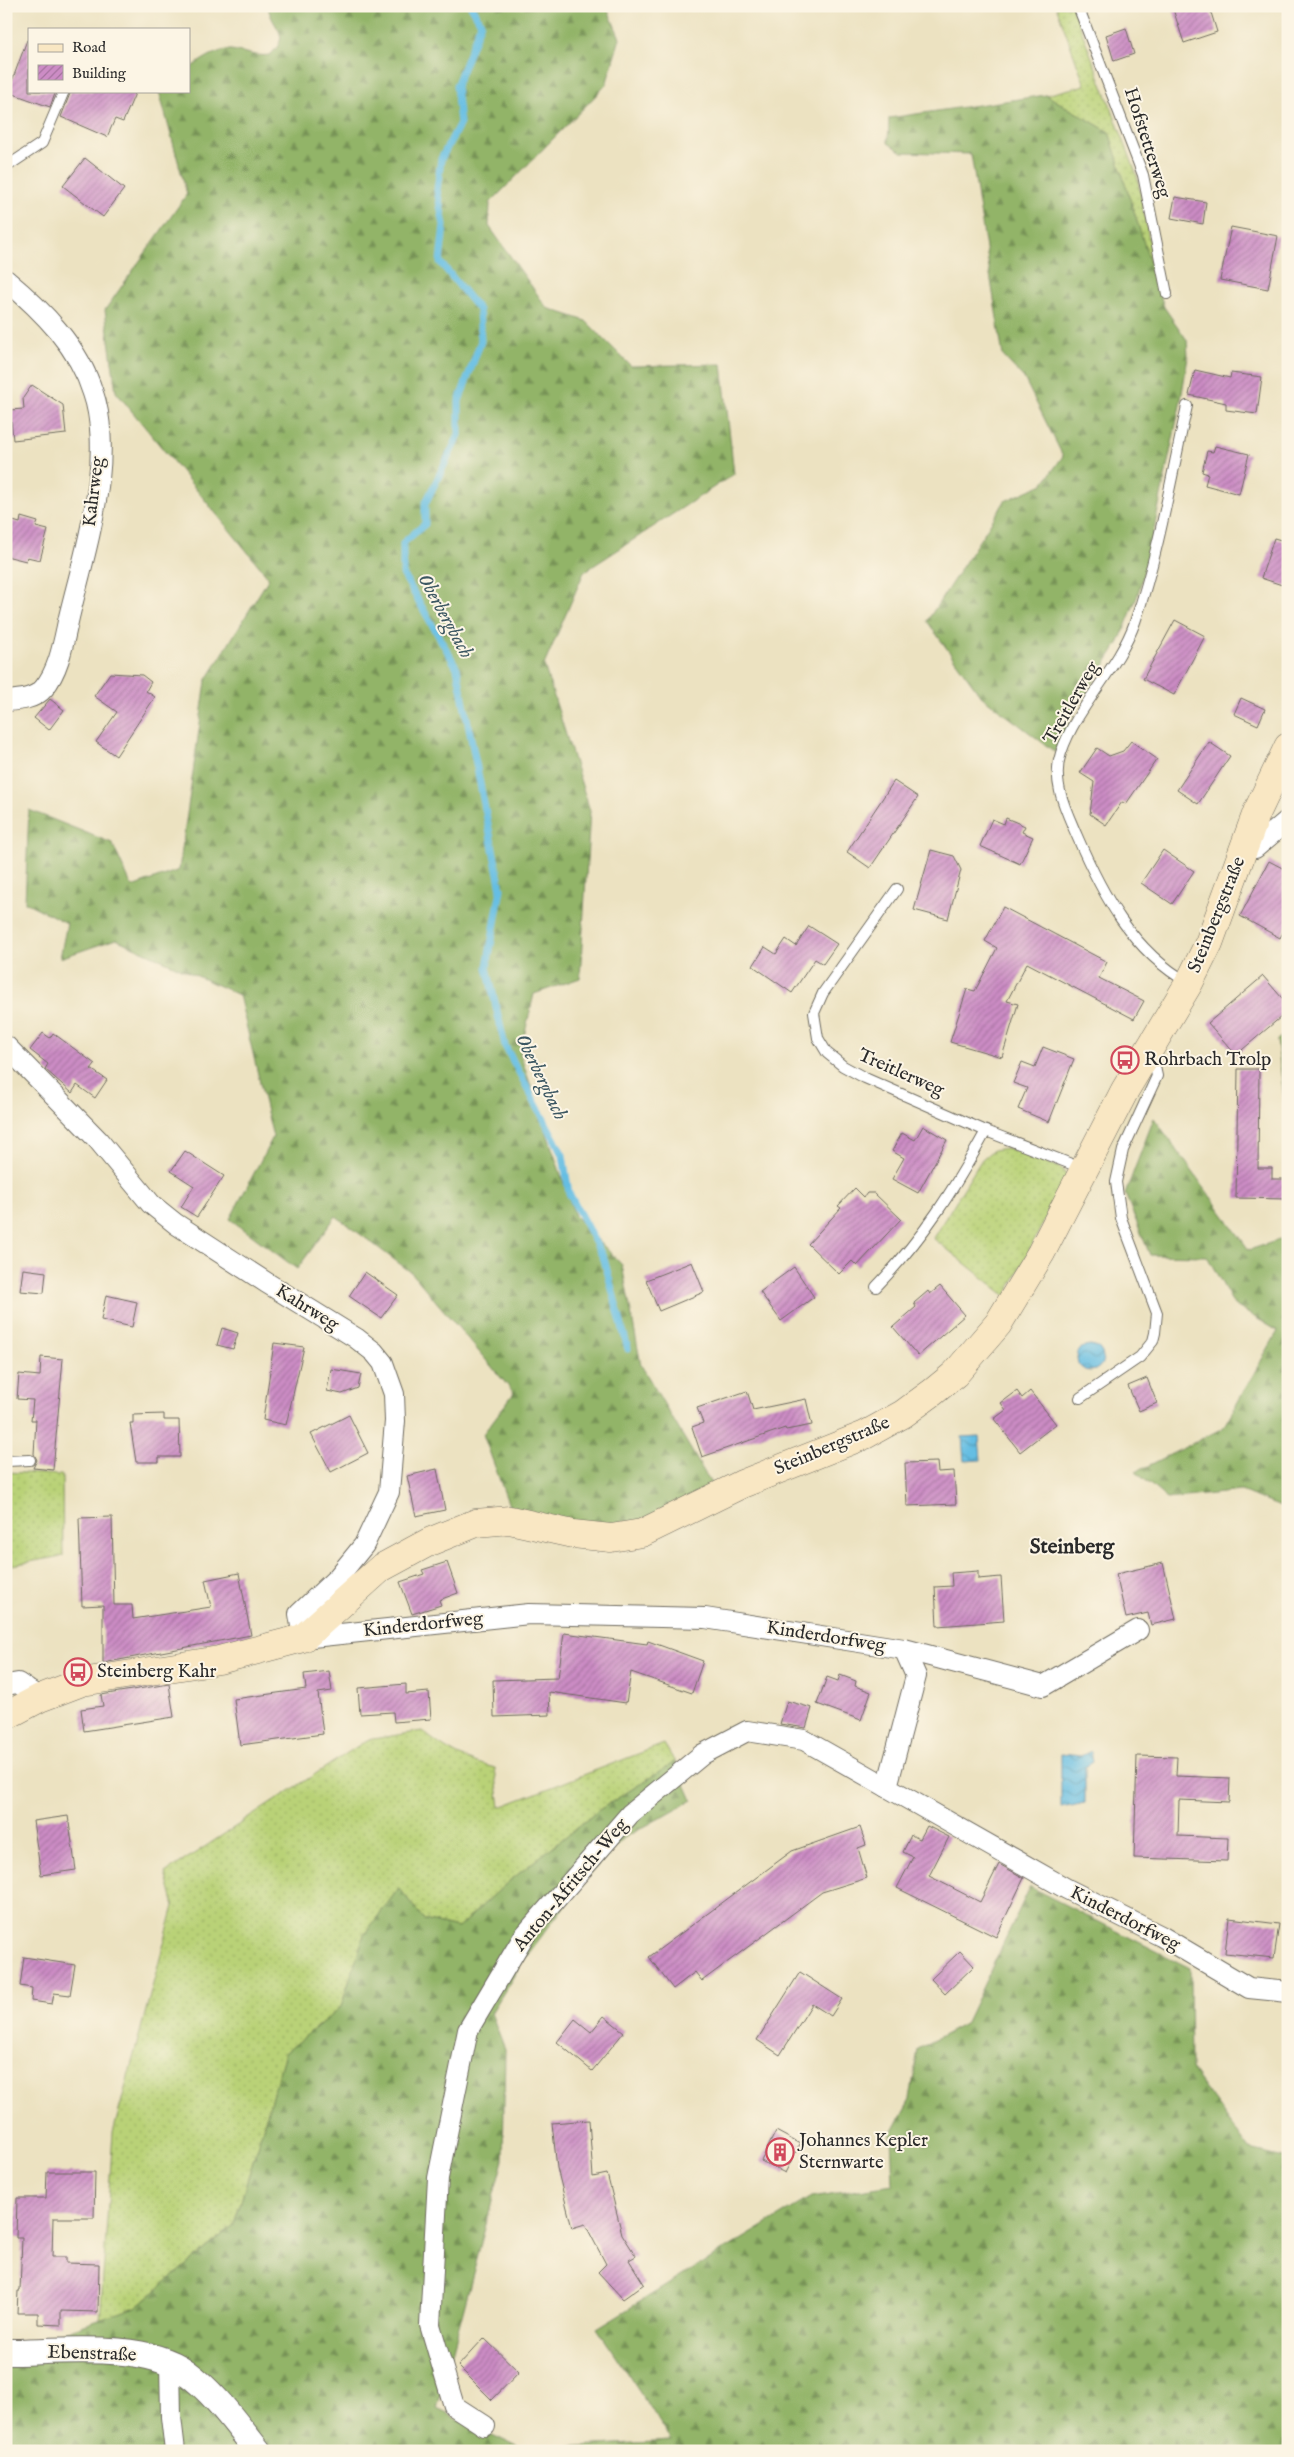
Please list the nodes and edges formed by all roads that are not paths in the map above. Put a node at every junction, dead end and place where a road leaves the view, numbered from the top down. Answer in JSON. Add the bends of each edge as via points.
{"nodes":[{"id":1,"x":1078,"y":6,"type":"edge"},
{"id":2,"x":64,"y":92,"type":"edge"},
{"id":3,"x":6,"y":167,"type":"edge"},
{"id":4,"x":6,"y":280,"type":"edge"},
{"id":5,"x":1167,"y":294,"type":"dead end"},
{"id":6,"x":1186,"y":406,"type":"dead end"},
{"id":7,"x":6,"y":701,"type":"edge"},
{"id":8,"x":1288,"y":747,"type":"edge"},
{"id":9,"x":1288,"y":820,"type":"edge"},
{"id":10,"x":1245,"y":849,"type":"junction"},
{"id":11,"x":897,"y":889,"type":"dead end"},
{"id":12,"x":1189,"y":983,"type":"junction"},
{"id":13,"x":6,"y":1046,"type":"edge"},
{"id":14,"x":1142,"y":1059,"type":"junction"},
{"id":15,"x":986,"y":1131,"type":"junction"},
{"id":16,"x":1085,"y":1170,"type":"junction"},
{"id":17,"x":876,"y":1287,"type":"dead end"},
{"id":18,"x":1080,"y":1398,"type":"dead end"},
{"id":19,"x":30,"y":1460,"type":"dead end"},
{"id":20,"x":6,"y":1461,"type":"edge"},
{"id":21,"x":1138,"y":1630,"type":"dead end"},
{"id":22,"x":303,"y":1638,"type":"junction"},
{"id":23,"x":904,"y":1649,"type":"junction"},
{"id":24,"x":6,"y":1684,"type":"edge"},
{"id":25,"x":40,"y":1698,"type":"junction"},
{"id":26,"x":6,"y":1716,"type":"edge"},
{"id":27,"x":887,"y":1787,"type":"junction"},
{"id":28,"x":1288,"y":1992,"type":"edge"},
{"id":29,"x":6,"y":2352,"type":"edge"},
{"id":30,"x":170,"y":2362,"type":"junction"},
{"id":31,"x":485,"y":2426,"type":"dead end"},
{"id":32,"x":175,"y":2451,"type":"edge"},
{"id":33,"x":258,"y":2451,"type":"edge"}],
"edges":[{"from":1,"to":5,"type":"lane","name":"Hofstetterweg","via":[[1143,175]]},
{"from":2,"to":3,"type":"lane","via":[[42,143]]},
{"from":4,"to":7,"type":"street","name":"Kahrweg","via":[[68,344],[84,369],[94,394],[100,444],[99,479],[85,554],[56,666],[43,689],[35,695]]},
{"from":6,"to":12,"type":"lane","name":"Treitlerweg","via":[[1155,554],[1134,626],[1066,742],[1059,762],[1058,784],[1091,869],[1111,908],[1153,958],[1170,973]]},
{"from":8,"to":10,"type":"main road","name":"Steinbergstraße","via":[[1257,812]]},
{"from":9,"to":10,"type":"street","via":[[1256,848]]},
{"from":10,"to":12,"type":"main road","name":"Steinbergstraße","via":[[1217,926]]},
{"from":11,"to":15,"type":"lane","name":"Treitlerweg","via":[[823,993],[814,1013],[818,1038],[828,1053],[843,1066]]},
{"from":12,"to":14,"type":"main road","name":"Steinbergstraße"},
{"from":13,"to":22,"type":"street","name":"Kahrweg","via":[[98,1140],[151,1204],[176,1224],[356,1338],[383,1363],[394,1394],[395,1412],[393,1465],[388,1492],[364,1545],[338,1577],[299,1614]]},
{"from":14,"to":16,"type":"main road","name":"Steinbergstraße"},
{"from":14,"to":18,"type":"lane","via":[[1155,1067],[1157,1076],[1124,1150],[1116,1195],[1121,1218],[1154,1303],[1155,1333],[1153,1341],[1140,1357]]},
{"from":15,"to":16,"type":"lane","name":"Treitlerweg"},
{"from":15,"to":17,"type":"lane","via":[[923,1234]]},
{"from":16,"to":22,"type":"main road","name":"Steinbergstraße","via":[[1042,1253],[998,1324],[955,1374],[903,1414],[865,1435],[742,1484],[629,1536],[592,1537],[510,1520],[492,1520],[462,1528],[381,1568]]},
{"from":19,"to":20,"type":"lane"},
{"from":21,"to":23,"type":"street","via":[[1043,1686]]},
{"from":22,"to":23,"type":"street","name":"Kinderdorfweg","via":[[528,1614],[705,1618]]},
{"from":22,"to":25,"type":"main road","via":[[218,1660],[82,1682]]},
{"from":23,"to":27,"type":"street","name":"Kinderdorfweg","via":[[916,1676]]},
{"from":24,"to":25,"type":"street","via":[[18,1683]]},
{"from":25,"to":26,"type":"main road"},
{"from":27,"to":28,"type":"street","name":"Kinderdorfweg","via":[[1067,1889],[1161,1936],[1249,1988]]},
{"from":27,"to":31,"type":"street","name":"Anton-Afritsch-Weg","via":[[804,1740],[747,1731],[704,1754],[630,1814],[524,1936],[468,2030],[438,2178],[430,2325],[454,2406]]},
{"from":29,"to":30,"type":"street","name":"Ebenstraße","via":[[125,2352]]},
{"from":30,"to":32,"type":"street"},
{"from":30,"to":33,"type":"street","name":"Ebenstraße","via":[[203,2386]]}]}
